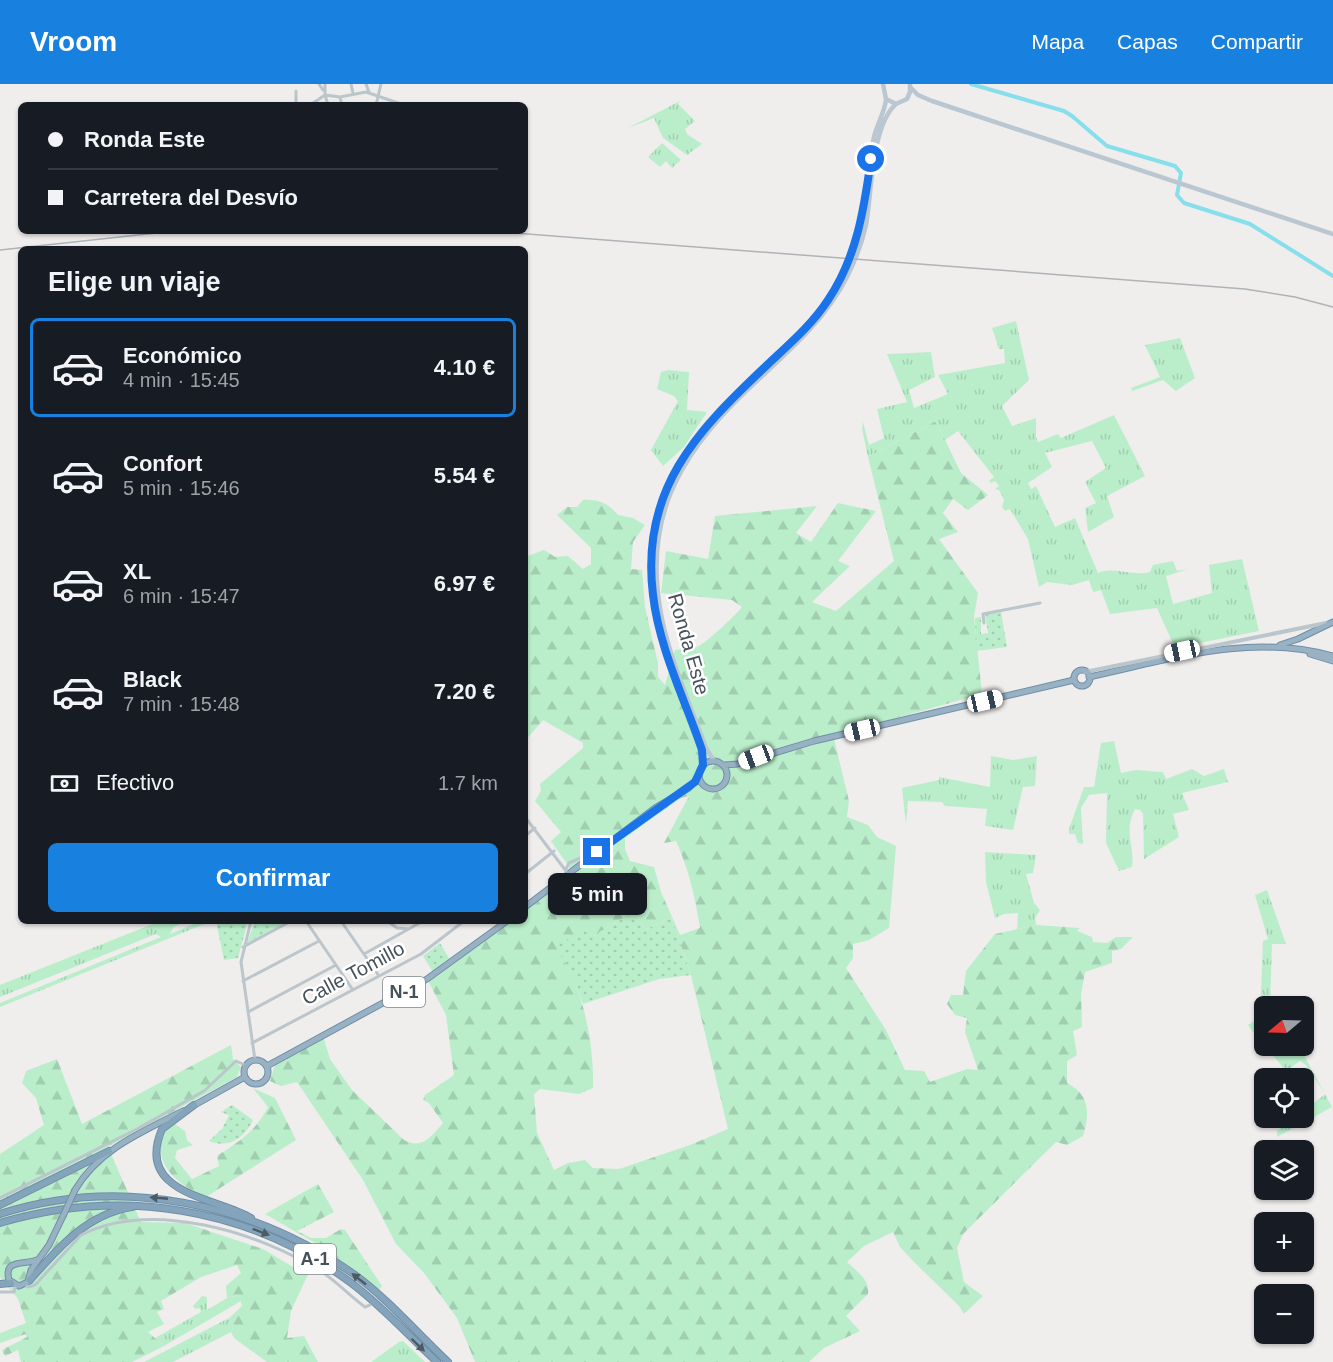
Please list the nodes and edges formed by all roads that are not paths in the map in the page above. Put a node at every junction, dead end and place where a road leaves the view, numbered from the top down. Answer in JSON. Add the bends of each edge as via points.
{"nodes":[{"id":1,"x":319,"y":84,"type":"edge"},
{"id":2,"x":325,"y":84,"type":"edge"},
{"id":3,"x":351,"y":84,"type":"edge"},
{"id":4,"x":366,"y":84,"type":"edge"},
{"id":5,"x":381,"y":84,"type":"edge"},
{"id":6,"x":876,"y":84,"type":"edge"},
{"id":7,"x":910,"y":86,"type":"edge"},
{"id":8,"x":883,"y":87,"type":"edge"},
{"id":9,"x":296,"y":91,"type":"dead end"},
{"id":10,"x":369,"y":92,"type":"junction"},
{"id":11,"x":353,"y":93,"type":"junction"},
{"id":12,"x":325,"y":95,"type":"junction"},
{"id":13,"x":378,"y":96,"type":"junction"},
{"id":14,"x":340,"y":97,"type":"junction"},
{"id":15,"x":922,"y":97,"type":"junction"},
{"id":16,"x":316,"y":99,"type":"junction"},
{"id":17,"x":886,"y":99,"type":"junction"},
{"id":18,"x":907,"y":99,"type":"junction"},
{"id":19,"x":296,"y":102,"type":"edge"},
{"id":20,"x":313,"y":102,"type":"edge"},
{"id":21,"x":317,"y":102,"type":"edge"},
{"id":22,"x":327,"y":102,"type":"edge"},
{"id":23,"x":341,"y":102,"type":"edge"},
{"id":24,"x":377,"y":102,"type":"edge"},
{"id":25,"x":395,"y":102,"type":"edge"},
{"id":26,"x":896,"y":104,"type":"junction"},
{"id":27,"x":1333,"y":234,"type":"edge"},
{"id":28,"x":1040,"y":603,"type":"dead end"},
{"id":29,"x":1333,"y":622,"type":"edge"},
{"id":30,"x":984,"y":623,"type":"dead end"},
{"id":31,"x":1228,"y":644,"type":"junction"},
{"id":32,"x":1272,"y":646,"type":"junction"},
{"id":33,"x":1333,"y":656,"type":"edge"},
{"id":34,"x":1333,"y":661,"type":"edge"},
{"id":35,"x":1087,"y":674,"type":"junction"},
{"id":36,"x":1074,"y":680,"type":"junction"},
{"id":37,"x":714,"y":760,"type":"junction"},
{"id":38,"x":738,"y":764,"type":"junction"},
{"id":39,"x":703,"y":765,"type":"junction"},
{"id":40,"x":724,"y":765,"type":"junction"},
{"id":41,"x":728,"y":775,"type":"junction"},
{"id":42,"x":699,"y":777,"type":"junction"},
{"id":43,"x":704,"y":786,"type":"junction"},
{"id":44,"x":689,"y":788,"type":"junction"},
{"id":45,"x":528,"y":820,"type":"edge"},
{"id":46,"x":535,"y":828,"type":"junction"},
{"id":47,"x":528,"y":834,"type":"edge"},
{"id":48,"x":554,"y":851,"type":"junction"},
{"id":49,"x":528,"y":872,"type":"edge"},
{"id":50,"x":567,"y":872,"type":"junction"},
{"id":51,"x":528,"y":904,"type":"edge"},
{"id":52,"x":250,"y":924,"type":"edge"},
{"id":53,"x":285,"y":924,"type":"edge"},
{"id":54,"x":308,"y":924,"type":"edge"},
{"id":55,"x":345,"y":924,"type":"edge"},
{"id":56,"x":392,"y":924,"type":"edge"},
{"id":57,"x":419,"y":924,"type":"edge"},
{"id":58,"x":460,"y":924,"type":"edge"},
{"id":59,"x":503,"y":924,"type":"edge"},
{"id":60,"x":414,"y":928,"type":"junction"},
{"id":61,"x":319,"y":940,"type":"junction"},
{"id":62,"x":243,"y":946,"type":"junction"},
{"id":63,"x":364,"y":954,"type":"junction"},
{"id":64,"x":336,"y":965,"type":"junction"},
{"id":65,"x":379,"y":976,"type":"junction"},
{"id":66,"x":243,"y":981,"type":"junction"},
{"id":67,"x":353,"y":990,"type":"junction"},
{"id":68,"x":248,"y":1012,"type":"junction"},
{"id":69,"x":252,"y":1043,"type":"junction"},
{"id":70,"x":255,"y":1060,"type":"junction"},
{"id":71,"x":245,"y":1065,"type":"junction"},
{"id":72,"x":267,"y":1066,"type":"junction"},
{"id":73,"x":245,"y":1077,"type":"junction"},
{"id":74,"x":194,"y":1105,"type":"junction"},
{"id":75,"x":109,"y":1151,"type":"junction"},
{"id":76,"x":0,"y":1198,"type":"edge"},
{"id":77,"x":0,"y":1205,"type":"edge"},
{"id":78,"x":164,"y":1207,"type":"junction"},
{"id":79,"x":0,"y":1214,"type":"edge"},
{"id":80,"x":0,"y":1222,"type":"edge"},
{"id":81,"x":256,"y":1222,"type":"junction"},
{"id":82,"x":39,"y":1259,"type":"junction"},
{"id":83,"x":26,"y":1264,"type":"junction"},
{"id":84,"x":31,"y":1270,"type":"junction"},
{"id":85,"x":28,"y":1282,"type":"junction"},
{"id":86,"x":0,"y":1284,"type":"edge"},
{"id":87,"x":13,"y":1284,"type":"junction"},
{"id":88,"x":0,"y":1292,"type":"edge"},
{"id":89,"x":370,"y":1305,"type":"dead end"},
{"id":90,"x":437,"y":1362,"type":"edge"},
{"id":91,"x":448,"y":1362,"type":"edge"}],
"edges":[{"from":1,"to":12,"type":"street"},
{"from":2,"to":12,"type":"street"},
{"from":3,"to":11,"type":"street"},
{"from":4,"to":10,"type":"street"},
{"from":5,"to":13,"type":"street"},
{"from":6,"to":8,"type":"main road"},
{"from":7,"to":15,"type":"main road"},
{"from":7,"to":18,"type":"main road"},
{"from":8,"to":17,"type":"main road"},
{"from":9,"to":19,"type":"street"},
{"from":10,"to":11,"type":"street"},
{"from":10,"to":13,"type":"street"},
{"from":11,"to":14,"type":"street"},
{"from":12,"to":14,"type":"street"},
{"from":12,"to":16,"type":"street"},
{"from":12,"to":22,"type":"street"},
{"from":13,"to":24,"type":"street"},
{"from":13,"to":25,"type":"street"},
{"from":14,"to":23,"type":"street"},
{"from":15,"to":18,"type":"main road"},
{"from":15,"to":27,"type":"main road"},
{"from":16,"to":20,"type":"street"},
{"from":16,"to":21,"type":"street"},
{"from":17,"to":26,"type":"main road"},
{"from":17,"to":39,"type":"main road","name":"Ronda Este","via":[[875,134],[861,228],[843,275],[812,322],[694,439],[676,469],[659,514],[653,542],[653,594],[664,642],[702,750]]},
{"from":18,"to":26,"type":"main road"},
{"from":26,"to":37,"type":"main road","name":"Ronda Este","via":[[882,127],[865,229],[841,289],[815,325],[699,441],[681,470],[663,514],[656,567],[663,621],[706,748]]},
{"from":28,"to":30,"type":"street","via":[[983,614]]},
{"from":29,"to":31,"type":"street"},
{"from":29,"to":32,"type":"highway","via":[[1298,639]]},
{"from":31,"to":32,"type":"highway"},
{"from":31,"to":35,"type":"highway"},
{"from":32,"to":33,"type":"highway"},
{"from":32,"to":34,"type":"highway"},
{"from":35,"to":36,"type":"highway","via":[[1077,672]]},
{"from":35,"to":36,"type":"highway","via":[[1088,683],[1083,686]]},
{"from":36,"to":38,"type":"highway","via":[[828,737]]},
{"from":37,"to":39,"type":"highway"},
{"from":37,"to":40,"type":"highway"},
{"from":38,"to":40,"type":"highway"},
{"from":38,"to":41,"type":"highway"},
{"from":39,"to":42,"type":"highway"},
{"from":40,"to":41,"type":"highway"},
{"from":41,"to":43,"type":"highway","via":[[719,788]]},
{"from":42,"to":43,"type":"highway"},
{"from":42,"to":44,"type":"highway"},
{"from":43,"to":44,"type":"highway"},
{"from":44,"to":50,"type":"highway"},
{"from":45,"to":46,"type":"street"},
{"from":46,"to":47,"type":"street"},
{"from":46,"to":48,"type":"street"},
{"from":48,"to":49,"type":"street"},
{"from":48,"to":50,"type":"street"},
{"from":50,"to":51,"type":"highway"},
{"from":52,"to":62,"type":"street"},
{"from":53,"to":62,"type":"street"},
{"from":54,"to":61,"type":"street"},
{"from":55,"to":63,"type":"street"},
{"from":56,"to":60,"type":"street","via":[[401,930]]},
{"from":57,"to":60,"type":"street"},
{"from":58,"to":65,"type":"street","name":"Calle Tomillo","via":[[421,954]]},
{"from":59,"to":72,"type":"highway","number":"N-1","via":[[427,979]]},
{"from":60,"to":63,"type":"street"},
{"from":61,"to":64,"type":"street"},
{"from":61,"to":66,"type":"street"},
{"from":62,"to":66,"type":"street"},
{"from":63,"to":65,"type":"street"},
{"from":64,"to":67,"type":"street"},
{"from":64,"to":68,"type":"street"},
{"from":65,"to":67,"type":"street","name":"Calle Tomillo"},
{"from":66,"to":68,"type":"street"},
{"from":67,"to":69,"type":"street","name":"Calle Tomillo"},
{"from":68,"to":69,"type":"street"},
{"from":69,"to":70,"type":"street"},
{"from":70,"to":71,"type":"highway"},
{"from":70,"to":72,"type":"highway"},
{"from":71,"to":73,"type":"highway"},
{"from":71,"to":76,"type":"street","via":[[237,1061],[204,1091]]},
{"from":72,"to":73,"type":"highway","number":"N-1","via":[[267,1077],[260,1084],[250,1083]]},
{"from":73,"to":74,"type":"highway","number":"N-1"},
{"from":74,"to":75,"type":"highway","number":"N-1"},
{"from":74,"to":81,"type":"highway","via":[[162,1129],[158,1152],[163,1171],[180,1189]]},
{"from":75,"to":77,"type":"highway"},
{"from":75,"to":82,"type":"highway","number":"N-1","bridge":true,"via":[[90,1167],[75,1190]]},
{"from":78,"to":80,"type":"highway","number":"A-1","via":[[75,1206]]},
{"from":78,"to":85,"type":"highway","via":[[124,1209],[93,1221],[71,1236]]},
{"from":78,"to":90,"type":"highway","number":"A-1","one_way":true,"via":[[243,1226],[316,1259],[367,1296]]},
{"from":81,"to":79,"type":"highway","number":"A-1","one_way":true,"via":[[172,1199],[128,1196],[51,1202]]},
{"from":91,"to":81,"type":"highway","number":"A-1","one_way":true,"via":[[356,1276],[309,1246]]},
{"from":82,"to":83,"type":"highway"},
{"from":82,"to":84,"type":"highway","number":"N-1"},
{"from":83,"to":84,"type":"highway"},
{"from":83,"to":87,"type":"highway","via":[[11,1265],[7,1276]]},
{"from":84,"to":85,"type":"highway"},
{"from":85,"to":87,"type":"highway"},
{"from":85,"to":89,"type":"street","via":[[28,1287],[35,1285],[90,1230],[123,1221],[157,1220],[223,1230],[265,1244],[322,1272],[365,1307]]},
{"from":86,"to":87,"type":"highway"},
{"from":87,"to":88,"type":"street","via":[[15,1292]]}]}
